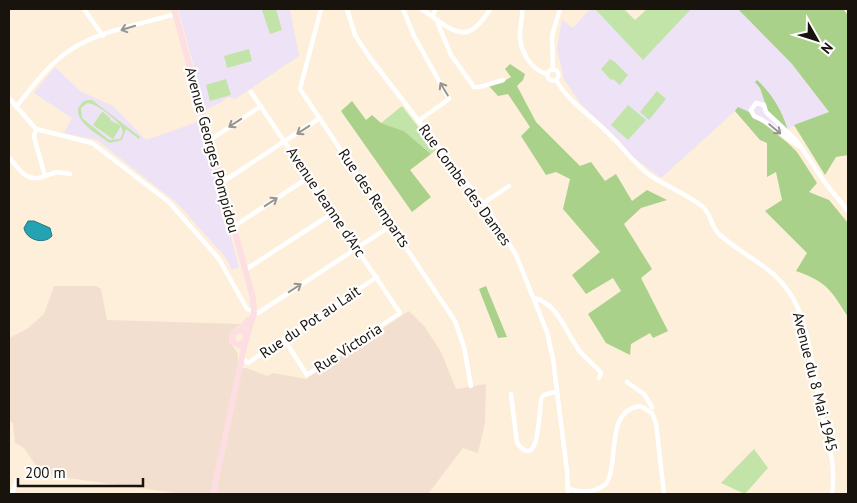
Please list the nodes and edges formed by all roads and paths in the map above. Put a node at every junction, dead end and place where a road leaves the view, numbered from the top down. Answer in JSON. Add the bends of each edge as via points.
{"nodes":[{"id":1,"x":84,"y":9,"type":"edge"},
{"id":2,"x":321,"y":9,"type":"edge"},
{"id":3,"x":347,"y":9,"type":"edge"},
{"id":4,"x":403,"y":9,"type":"edge"},
{"id":5,"x":421,"y":9,"type":"edge"},
{"id":6,"x":436,"y":9,"type":"edge"},
{"id":7,"x":490,"y":9,"type":"edge"},
{"id":8,"x":522,"y":9,"type":"edge"},
{"id":9,"x":560,"y":9,"type":"edge"},
{"id":10,"x":174,"y":11,"type":"edge"},
{"id":11,"x":432,"y":16,"type":"junction"},
{"id":12,"x":438,"y":20,"type":"junction"},
{"id":13,"x":103,"y":36,"type":"junction"},
{"id":14,"x":553,"y":70,"type":"junction"},
{"id":15,"x":547,"y":74,"type":"junction"},
{"id":16,"x":503,"y":80,"type":"dead end"},
{"id":17,"x":556,"y":80,"type":"junction"},
{"id":18,"x":251,"y":92,"type":"dead end"},
{"id":19,"x":9,"y":98,"type":"edge"},
{"id":20,"x":261,"y":106,"type":"junction"},
{"id":21,"x":16,"y":107,"type":"junction"},
{"id":22,"x":320,"y":118,"type":"junction"},
{"id":23,"x":418,"y":121,"type":"junction"},
{"id":24,"x":36,"y":129,"type":"junction"},
{"id":25,"x":210,"y":140,"type":"junction"},
{"id":26,"x":285,"y":141,"type":"junction"},
{"id":27,"x":801,"y":147,"type":"junction"},
{"id":28,"x":9,"y":157,"type":"edge"},
{"id":29,"x":70,"y":174,"type":"dead end"},
{"id":30,"x":46,"y":176,"type":"junction"},
{"id":31,"x":310,"y":177,"type":"junction"},
{"id":32,"x":222,"y":183,"type":"junction"},
{"id":33,"x":509,"y":186,"type":"dead end"},
{"id":34,"x":482,"y":204,"type":"junction"},
{"id":35,"x":848,"y":211,"type":"edge"},
{"id":36,"x":333,"y":212,"type":"junction"},
{"id":37,"x":392,"y":225,"type":"junction"},
{"id":38,"x":234,"y":226,"type":"junction"},
{"id":39,"x":357,"y":248,"type":"junction"},
{"id":40,"x":245,"y":270,"type":"junction"},
{"id":41,"x":377,"y":277,"type":"junction"},
{"id":42,"x":534,"y":298,"type":"junction"},
{"id":43,"x":252,"y":312,"type":"junction"},
{"id":44,"x":400,"y":314,"type":"joint"},
{"id":45,"x":240,"y":330,"type":"junction"},
{"id":46,"x":246,"y":339,"type":"junction"},
{"id":47,"x":284,"y":339,"type":"junction"},
{"id":48,"x":235,"y":344,"type":"junction"},
{"id":49,"x":243,"y":359,"type":"junction"},
{"id":50,"x":599,"y":378,"type":"dead end"},
{"id":51,"x":627,"y":382,"type":"dead end"},
{"id":52,"x":471,"y":386,"type":"dead end"},
{"id":53,"x":235,"y":392,"type":"junction"},
{"id":54,"x":557,"y":392,"type":"junction"},
{"id":55,"x":511,"y":394,"type":"dead end"},
{"id":56,"x":652,"y":407,"type":"dead end"},
{"id":57,"x":17,"y":480,"type":"dead end"},
{"id":58,"x":600,"y":488,"type":"junction"},
{"id":59,"x":568,"y":492,"type":"edge"},
{"id":60,"x":12,"y":494,"type":"edge"},
{"id":61,"x":213,"y":494,"type":"edge"},
{"id":62,"x":603,"y":494,"type":"edge"},
{"id":63,"x":664,"y":494,"type":"edge"},
{"id":64,"x":832,"y":494,"type":"edge"}],
"edges":[{"from":1,"to":13,"type":"street"},
{"from":2,"to":22,"type":"street","name":"Rue des Remparts","via":[[300,85]]},
{"from":3,"to":23,"type":"street","name":"Rue Combe des Dames","via":[[357,38]]},
{"from":23,"to":4,"type":"street","one_way":true,"via":[[449,99]]},
{"from":5,"to":11,"type":"street"},
{"from":6,"to":11,"type":"street"},
{"from":7,"to":12,"type":"street","via":[[480,25],[465,32],[455,31]]},
{"from":8,"to":15,"type":"street","via":[[522,48],[534,66]]},
{"from":9,"to":14,"type":"street","via":[[552,36]]},
{"from":10,"to":13,"type":"street","one_way":true},
{"from":10,"to":25,"type":"main road","name":"Avenue Georges Pompidou"},
{"from":11,"to":12,"type":"street"},
{"from":12,"to":16,"type":"street","via":[[451,55],[474,87]]},
{"from":13,"to":21,"type":"street","via":[[80,44],[52,64]]},
{"from":14,"to":15,"type":"street"},
{"from":14,"to":17,"type":"street","via":[[558,74]]},
{"from":15,"to":17,"type":"street","via":[[550,80]]},
{"from":17,"to":64,"type":"street","name":"Avenue du 8 Mai 1945","via":[[572,101],[632,161],[696,202],[708,213],[718,233],[779,279],[797,307],[812,363],[833,458]]},
{"from":18,"to":20,"type":"street","name":"Avenue Jeanne d'Arc"},
{"from":19,"to":21,"type":"street"},
{"from":20,"to":25,"type":"street","one_way":true},
{"from":20,"to":26,"type":"street","name":"Avenue Jeanne d'Arc"},
{"from":21,"to":24,"type":"street"},
{"from":22,"to":26,"type":"street","one_way":true},
{"from":22,"to":37,"type":"street","name":"Rue des Remparts"},
{"from":23,"to":34,"type":"street","name":"Rue Combe des Dames"},
{"from":24,"to":30,"type":"street","via":[[34,137]]},
{"from":24,"to":43,"type":"street","via":[[92,143],[169,202],[219,259]]},
{"from":25,"to":32,"type":"main road","name":"Avenue Georges Pompidou"},
{"from":26,"to":31,"type":"street","name":"Avenue Jeanne d'Arc"},
{"from":26,"to":32,"type":"street"},
{"from":27,"to":27,"type":"street","one_way":true,"via":[[766,112],[764,105],[759,102],[752,106],[750,110],[754,116]]},
{"from":27,"to":35,"type":"street"},
{"from":28,"to":30,"type":"street","via":[[28,177]]},
{"from":29,"to":30,"type":"street","via":[[57,172]]},
{"from":31,"to":36,"type":"street","name":"Avenue Jeanne d'Arc"},
{"from":38,"to":31,"type":"street","one_way":true},
{"from":32,"to":38,"type":"main road","name":"Avenue Georges Pompidou"},
{"from":33,"to":34,"type":"street"},
{"from":34,"to":42,"type":"street","name":"Rue Combe des Dames","via":[[510,243]]},
{"from":36,"to":39,"type":"street","name":"Avenue Jeanne d'Arc"},
{"from":36,"to":40,"type":"street"},
{"from":37,"to":39,"type":"street"},
{"from":37,"to":52,"type":"street","name":"Rue des Remparts","via":[[458,327]]},
{"from":38,"to":40,"type":"main road","name":"Avenue Georges Pompidou"},
{"from":39,"to":41,"type":"street","name":"Avenue Jeanne d'Arc"},
{"from":43,"to":39,"type":"street","one_way":true,"via":[[258,312]]},
{"from":40,"to":43,"type":"main road","name":"Avenue Georges Pompidou"},
{"from":41,"to":44,"type":"street","name":"Avenue Jeanne d'Arc"},
{"from":41,"to":47,"type":"street","name":"Rue du Pot au Lait"},
{"from":42,"to":50,"type":"street","via":[[541,299],[560,318],[577,348],[601,373]]},
{"from":42,"to":54,"type":"street","name":"Rue Combe des Dames","via":[[548,332]]},
{"from":43,"to":45,"type":"main road"},
{"from":43,"to":46,"type":"main road","name":"Avenue Georges Pompidou"},
{"from":44,"to":47,"type":"street","name":"Rue Victoria","via":[[308,375]]},
{"from":45,"to":46,"type":"main road"},
{"from":45,"to":48,"type":"main road","via":[[232,334]]},
{"from":46,"to":48,"type":"main road","via":[[239,345]]},
{"from":46,"to":49,"type":"main road","name":"Avenue Georges Pompidou"},
{"from":47,"to":49,"type":"street","name":"Rue du Pot au Lait","via":[[248,363]]},
{"from":48,"to":53,"type":"main road","name":"Avenue Georges Pompidou","via":[[240,354]]},
{"from":49,"to":53,"type":"main road","name":"Avenue Georges Pompidou"},
{"from":51,"to":56,"type":"street","via":[[644,394]]},
{"from":53,"to":61,"type":"main road","name":"Avenue Georges Pompidou"},
{"from":54,"to":55,"type":"street","via":[[544,395],[540,400],[538,439],[529,449],[517,443]]},
{"from":54,"to":59,"type":"street","name":"Rue Combe des Dames"},
{"from":57,"to":60,"type":"street"},
{"from":58,"to":59,"type":"street"},
{"from":58,"to":62,"type":"street"},
{"from":58,"to":63,"type":"street","via":[[606,484],[612,470],[617,426],[630,409],[640,406],[652,413],[656,423]]}]}
